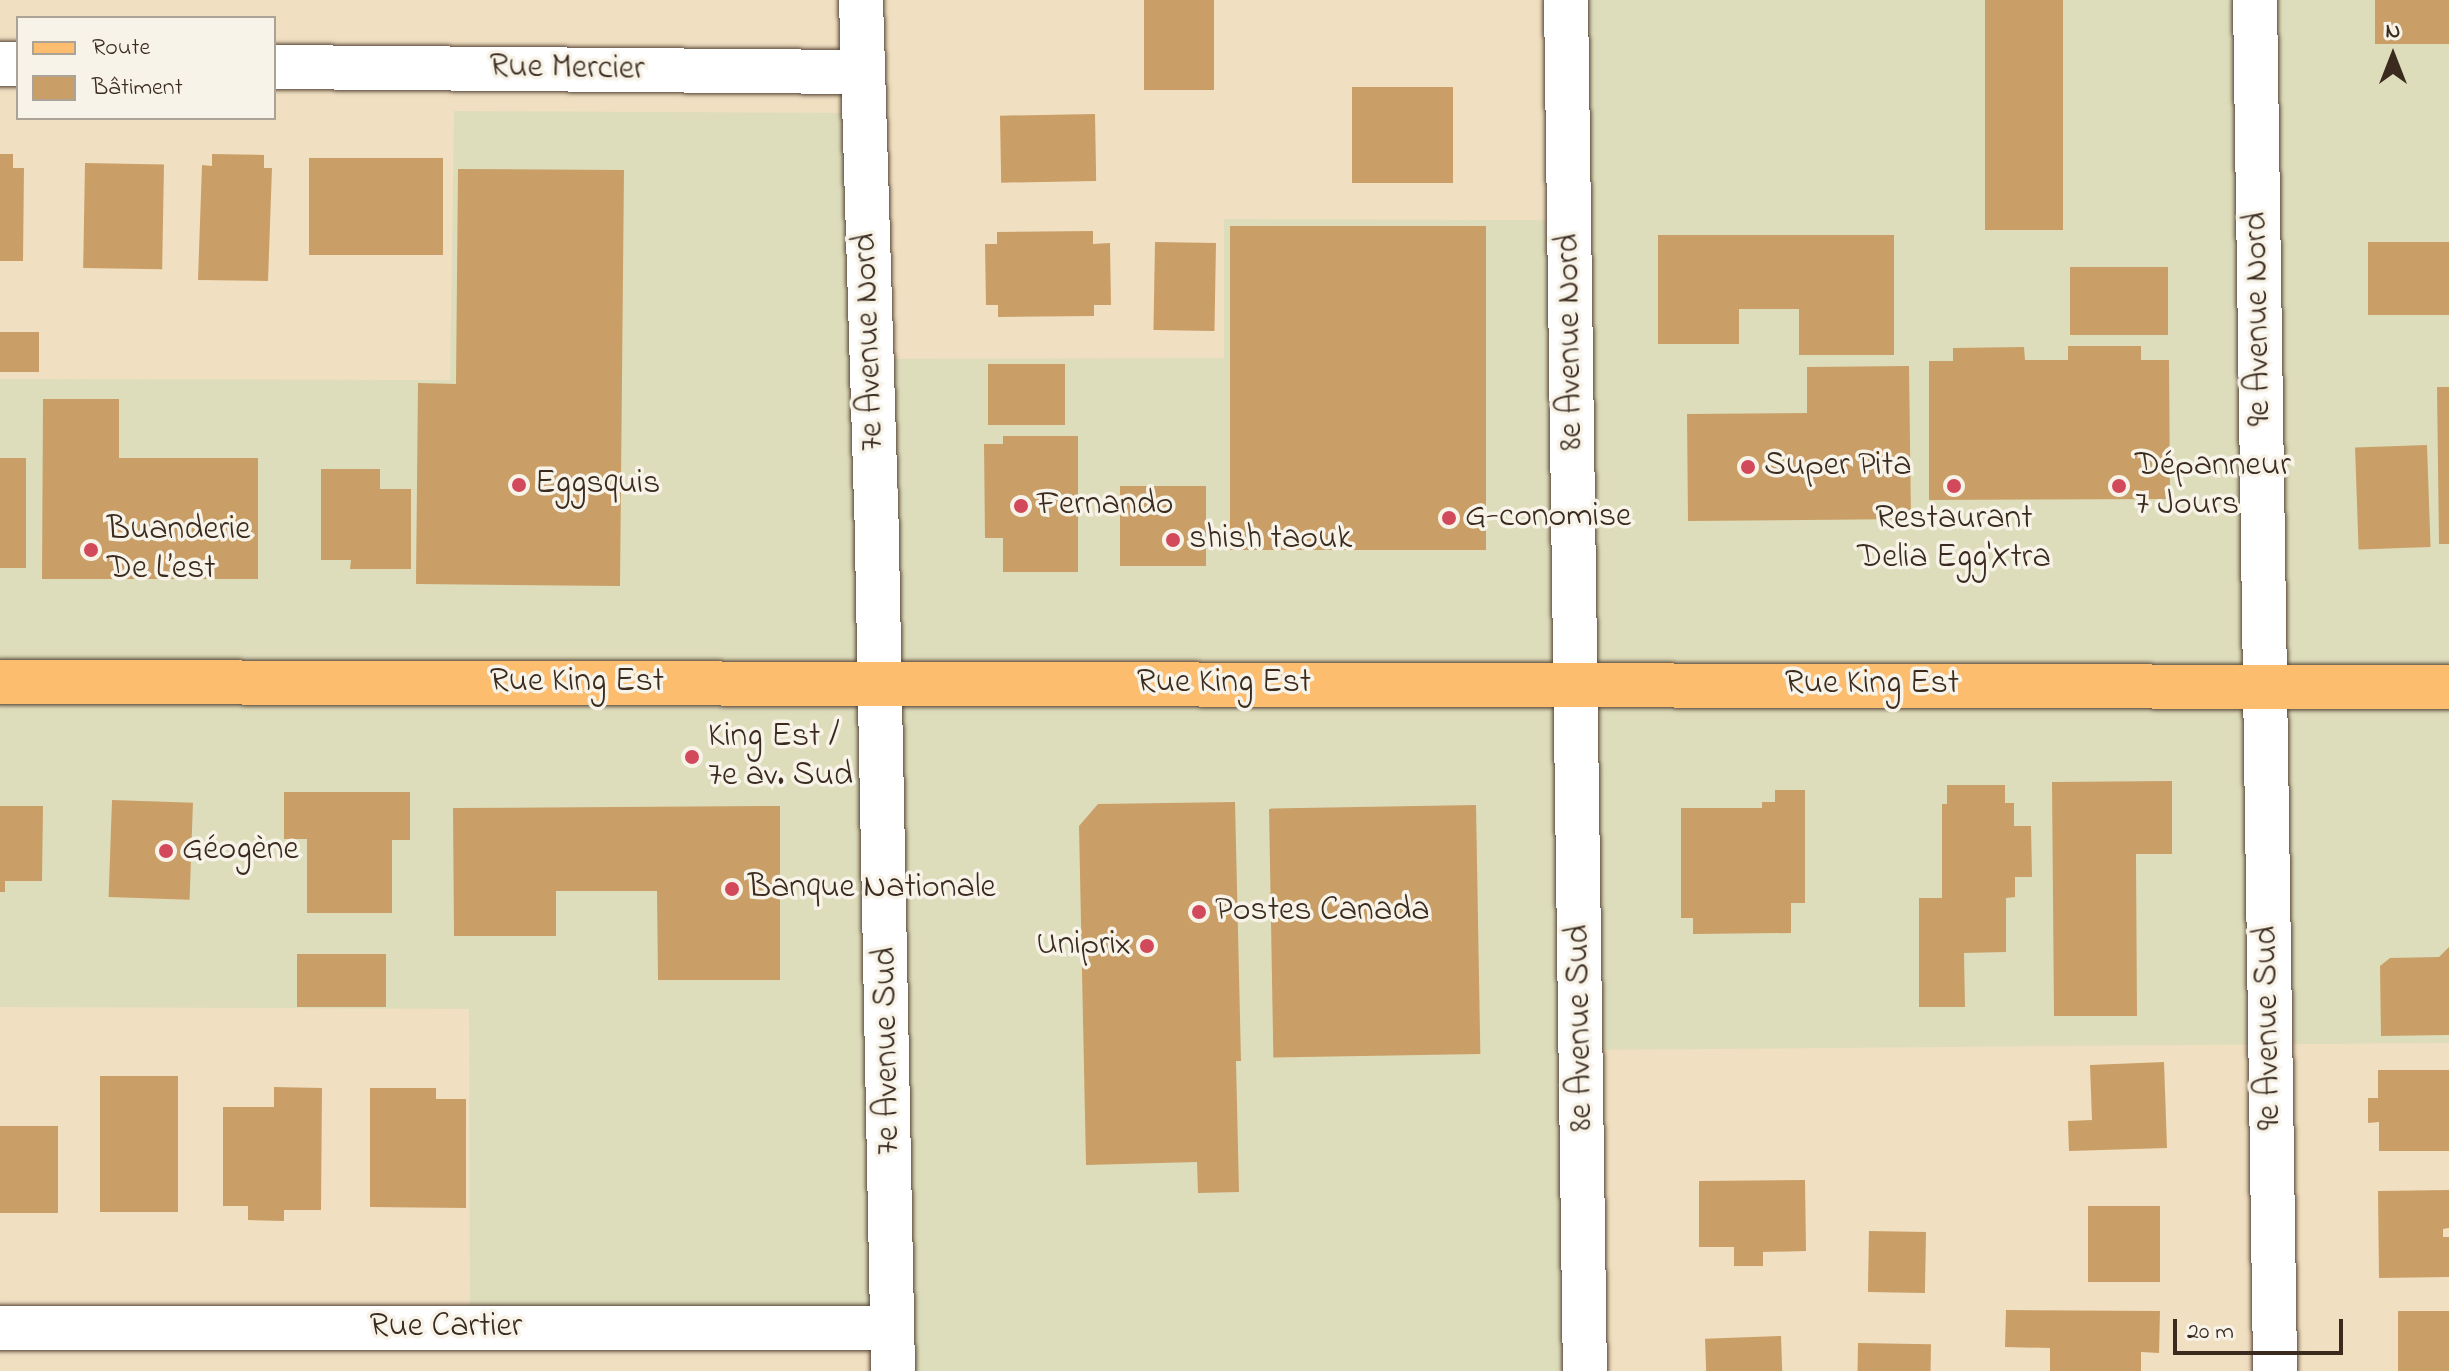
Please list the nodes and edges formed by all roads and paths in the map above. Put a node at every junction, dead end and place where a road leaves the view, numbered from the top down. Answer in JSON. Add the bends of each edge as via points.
{"nodes":[{"id":1,"x":861,"y":0,"type":"edge"},
{"id":2,"x":1566,"y":0,"type":"edge"},
{"id":3,"x":2255,"y":0,"type":"edge"},
{"id":4,"x":276,"y":67,"type":"edge"},
{"id":5,"x":861,"y":72,"type":"junction"},
{"id":6,"x":0,"y":682,"type":"edge"},
{"id":7,"x":878,"y":683,"type":"junction"},
{"id":8,"x":1577,"y":685,"type":"junction"},
{"id":9,"x":2262,"y":686,"type":"junction"},
{"id":10,"x":2449,"y":687,"type":"edge"},
{"id":11,"x":0,"y":1328,"type":"edge"},
{"id":12,"x":892,"y":1328,"type":"junction"},
{"id":13,"x":893,"y":1371,"type":"edge"},
{"id":14,"x":1585,"y":1371,"type":"edge"},
{"id":15,"x":2275,"y":1371,"type":"edge"}],
"edges":[{"from":1,"to":5,"type":"street","name":"7e Avenue Nord"},
{"from":2,"to":8,"type":"street","name":"8e Avenue Nord"},
{"from":3,"to":9,"type":"street","name":"9e Avenue Nord"},
{"from":4,"to":5,"type":"street","name":"Rue Mercier"},
{"from":5,"to":7,"type":"street","name":"7e Avenue Nord"},
{"from":6,"to":7,"type":"main road","name":"Rue King Est"},
{"from":7,"to":8,"type":"main road","name":"Rue King Est"},
{"from":7,"to":12,"type":"street","name":"7e Avenue Sud"},
{"from":8,"to":9,"type":"main road","name":"Rue King Est"},
{"from":8,"to":14,"type":"street","name":"8e Avenue Sud"},
{"from":9,"to":10,"type":"main road","name":"Rue King Est"},
{"from":9,"to":15,"type":"street","name":"9e Avenue Sud"},
{"from":11,"to":12,"type":"street","name":"Rue Cartier"},
{"from":12,"to":13,"type":"street","name":"7e Avenue Sud"}]}
